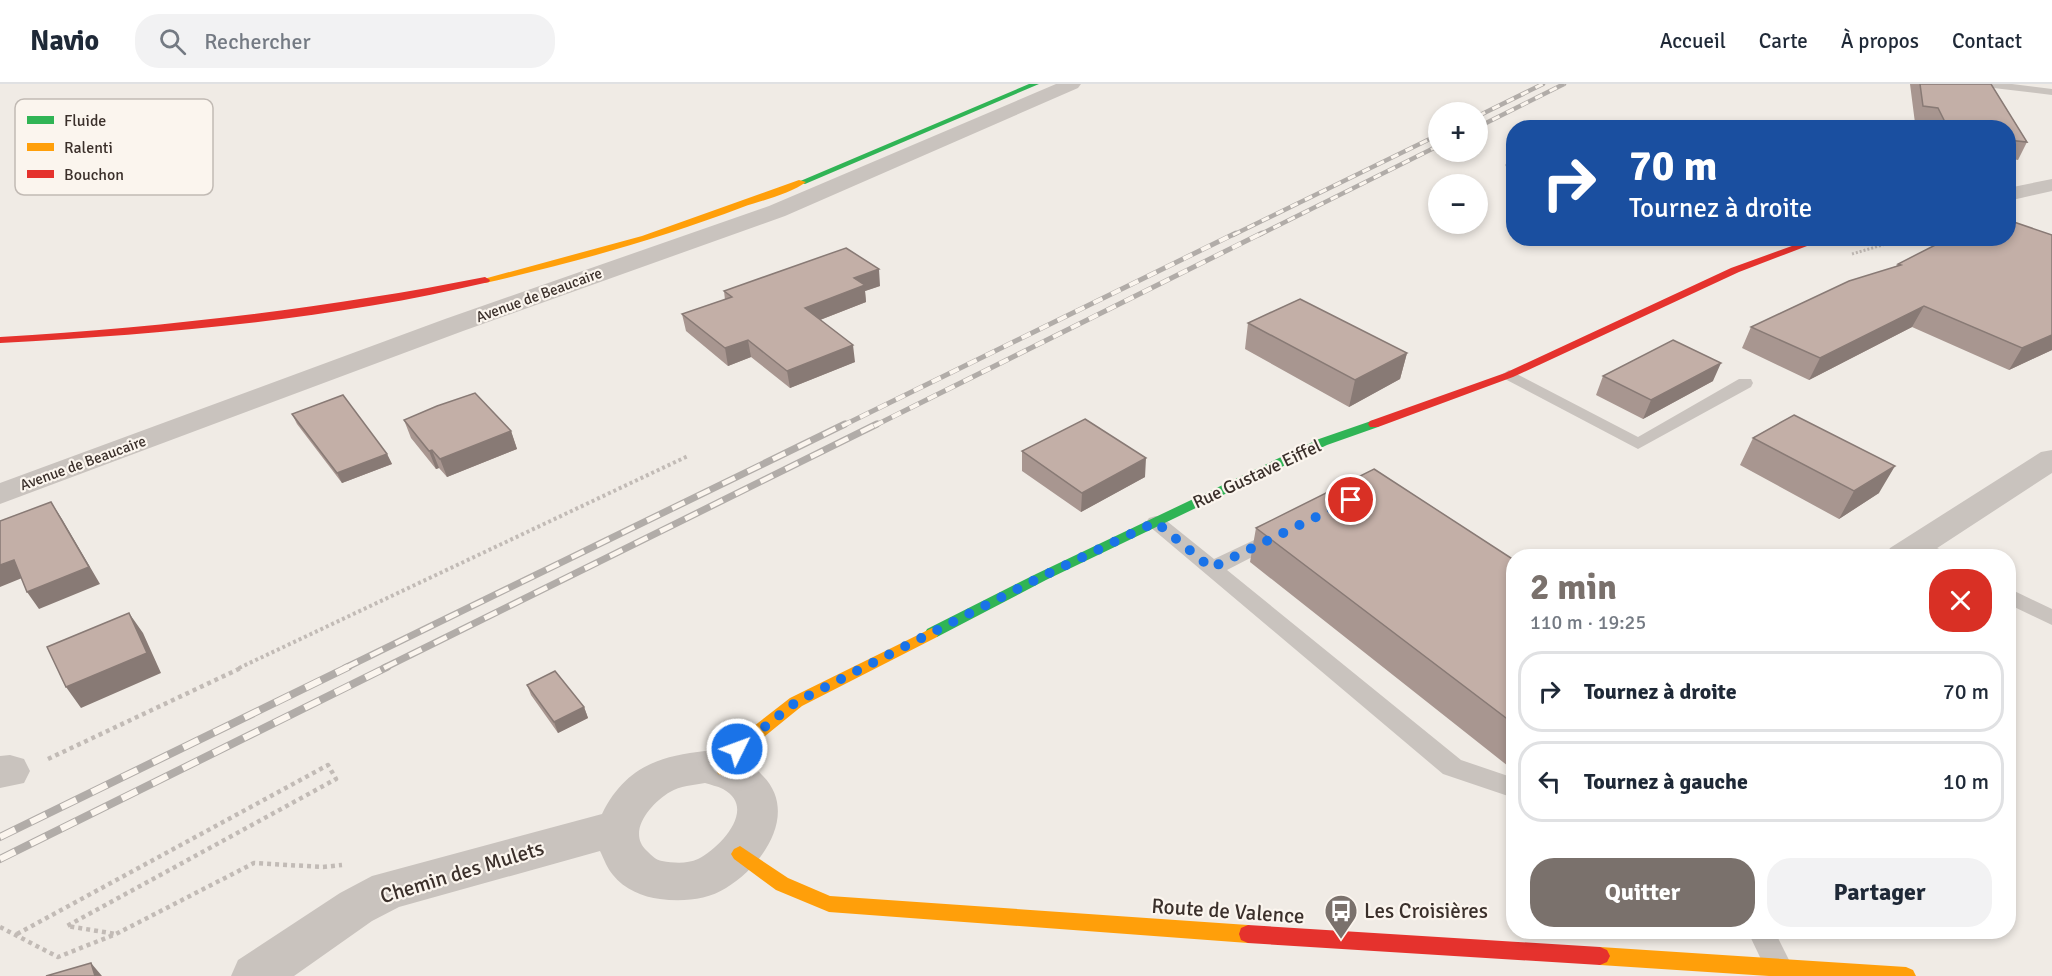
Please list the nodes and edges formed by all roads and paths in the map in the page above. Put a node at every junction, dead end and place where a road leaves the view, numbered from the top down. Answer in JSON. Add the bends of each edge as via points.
{"nodes":[{"id":1,"x":1035,"y":84,"type":"edge"},
{"id":2,"x":1072,"y":84,"type":"edge"},
{"id":3,"x":1985,"y":84,"type":"edge"},
{"id":4,"x":2020,"y":86,"type":"edge"},
{"id":5,"x":2052,"y":92,"type":"edge"},
{"id":6,"x":2052,"y":185,"type":"edge"},
{"id":7,"x":2016,"y":194,"type":"edge"},
{"id":8,"x":2016,"y":194,"type":"edge"},
{"id":9,"x":2052,"y":206,"type":"edge"},
{"id":10,"x":1802,"y":246,"type":"edge"},
{"id":11,"x":0,"y":340,"type":"edge"},
{"id":12,"x":1509,"y":375,"type":"junction"},
{"id":13,"x":1745,"y":383,"type":"dead end"},
{"id":14,"x":688,"y":456,"type":"dead end"},
{"id":15,"x":2052,"y":459,"type":"edge"},
{"id":16,"x":0,"y":494,"type":"edge"},
{"id":17,"x":1156,"y":522,"type":"junction"},
{"id":18,"x":1297,"y":527,"type":"edge"},
{"id":19,"x":1925,"y":549,"type":"edge"},
{"id":20,"x":1211,"y":568,"type":"junction"},
{"id":21,"x":2016,"y":599,"type":"edge"},
{"id":22,"x":2052,"y":618,"type":"edge"},
{"id":23,"x":724,"y":769,"type":"junction"},
{"id":24,"x":5,"y":772,"type":"edge"},
{"id":25,"x":1506,"y":785,"type":"edge"},
{"id":26,"x":618,"y":828,"type":"junction"},
{"id":27,"x":740,"y":854,"type":"junction"},
{"id":28,"x":351,"y":865,"type":"dead end"},
{"id":29,"x":0,"y":927,"type":"edge"},
{"id":30,"x":17,"y":934,"type":"junction"},
{"id":31,"x":116,"y":934,"type":"junction"},
{"id":32,"x":1764,"y":939,"type":"edge"},
{"id":33,"x":1779,"y":968,"type":"junction"},
{"id":34,"x":1835,"y":974,"type":"edge"},
{"id":35,"x":255,"y":976,"type":"edge"},
{"id":36,"x":1906,"y":976,"type":"edge"}],
"edges":[{"from":1,"to":11,"type":"street","name":"Avenue de Beaucaire","via":[[747,204],[670,231],[538,268],[370,303],[227,324]]},
{"from":2,"to":16,"type":"street","name":"Avenue de Beaucaire","via":[[777,211]]},
{"from":3,"to":4,"type":"lane"},
{"from":4,"to":5,"type":"lane"},
{"from":6,"to":7,"type":"street"},
{"from":8,"to":9,"type":"street"},
{"from":10,"to":12,"type":"street","name":"Rue Gustave Eiffel","via":[[1735,270]]},
{"from":12,"to":13,"type":"lane","via":[[1638,444]]},
{"from":12,"to":17,"type":"street","name":"Rue Gustave Eiffel","via":[[1323,442]]},
{"from":14,"to":24,"type":"path","via":[[53,758]]},
{"from":15,"to":19,"type":"street"},
{"from":17,"to":20,"type":"lane"},
{"from":17,"to":23,"type":"street","name":"Rue Gustave Eiffel","via":[[796,702],[737,749]]},
{"from":18,"to":20,"type":"lane"},
{"from":20,"to":25,"type":"lane","via":[[1452,767]]},
{"from":21,"to":22,"type":"lane"},
{"from":23,"to":26,"type":"street","via":[[686,768],[649,784],[635,796]]},
{"from":23,"to":27,"type":"street","via":[[752,789],[758,803],[753,838]]},
{"from":26,"to":27,"type":"street","via":[[618,846],[626,861],[639,873],[657,880],[679,882],[702,877]]},
{"from":26,"to":35,"type":"street","name":"Chemin des Mulets","via":[[388,890],[356,907]]},
{"from":27,"to":33,"type":"street","name":"Route de Valence","via":[[789,889],[829,904]]},
{"from":28,"to":31,"type":"path","via":[[254,863]]},
{"from":29,"to":30,"type":"path"},
{"from":30,"to":31,"type":"path","via":[[58,957]]},
{"from":30,"to":31,"type":"path","via":[[328,765],[336,779],[67,926]]},
{"from":32,"to":33,"type":"lane"},
{"from":33,"to":34,"type":"street","name":"Route de Valence"},
{"from":34,"to":36,"type":"street","name":"Route de Valence"}]}
